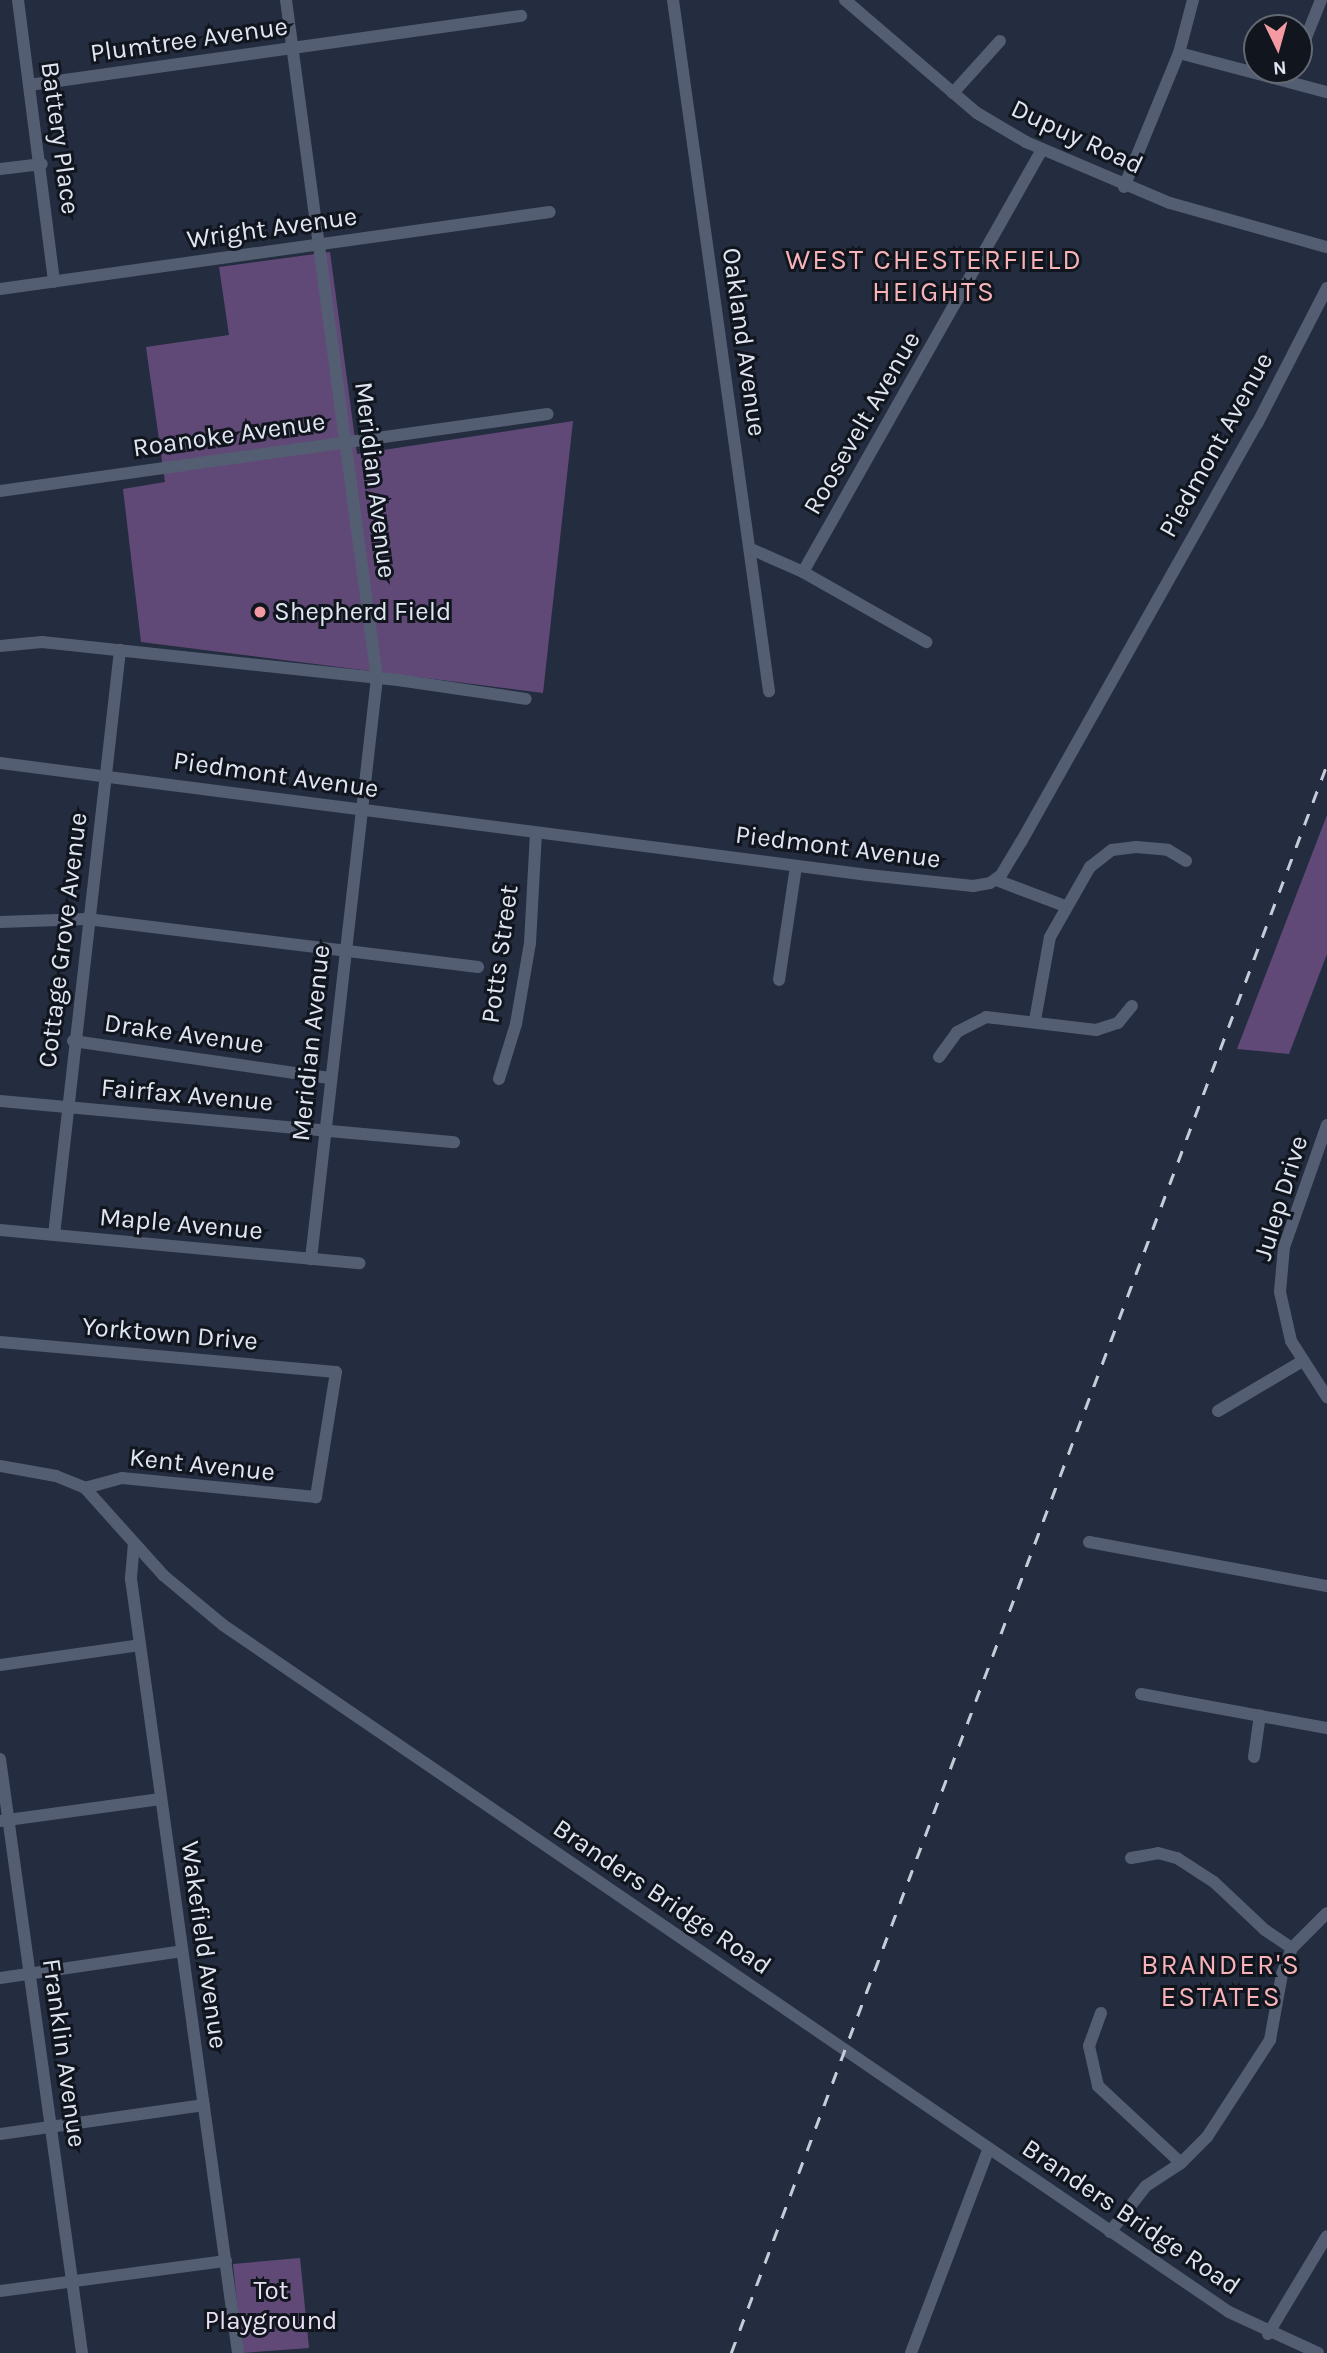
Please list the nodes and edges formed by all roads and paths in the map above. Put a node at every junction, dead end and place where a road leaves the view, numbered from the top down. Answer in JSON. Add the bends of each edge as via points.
{"nodes":[{"id":1,"x":18,"y":0,"type":"edge"},
{"id":2,"x":286,"y":0,"type":"edge"},
{"id":3,"x":673,"y":0,"type":"edge"},
{"id":4,"x":845,"y":0,"type":"edge"},
{"id":5,"x":1193,"y":0,"type":"edge"},
{"id":6,"x":1321,"y":0,"type":"edge"},
{"id":7,"x":521,"y":16,"type":"dead end"},
{"id":8,"x":1313,"y":20,"type":"edge"},
{"id":9,"x":1000,"y":41,"type":"dead end"},
{"id":10,"x":293,"y":48,"type":"junction"},
{"id":11,"x":1179,"y":53,"type":"junction"},
{"id":12,"x":1243,"y":66,"type":"edge"},
{"id":13,"x":1310,"y":84,"type":"edge"},
{"id":14,"x":29,"y":85,"type":"junction"},
{"id":15,"x":1327,"y":92,"type":"edge"},
{"id":16,"x":953,"y":93,"type":"junction"},
{"id":17,"x":1042,"y":150,"type":"junction"},
{"id":18,"x":42,"y":164,"type":"junction"},
{"id":19,"x":0,"y":169,"type":"edge"},
{"id":20,"x":1124,"y":187,"type":"junction"},
{"id":21,"x":550,"y":212,"type":"dead end"},
{"id":22,"x":320,"y":244,"type":"junction"},
{"id":23,"x":1327,"y":247,"type":"edge"},
{"id":24,"x":54,"y":282,"type":"junction"},
{"id":25,"x":1327,"y":288,"type":"edge"},
{"id":26,"x":0,"y":289,"type":"edge"},
{"id":27,"x":548,"y":414,"type":"dead end"},
{"id":28,"x":348,"y":442,"type":"junction"},
{"id":29,"x":0,"y":491,"type":"edge"},
{"id":30,"x":751,"y":549,"type":"junction"},
{"id":31,"x":803,"y":572,"type":"junction"},
{"id":32,"x":926,"y":642,"type":"dead end"},
{"id":33,"x":0,"y":646,"type":"edge"},
{"id":34,"x":120,"y":650,"type":"junction"},
{"id":35,"x":377,"y":678,"type":"junction"},
{"id":36,"x":769,"y":691,"type":"dead end"},
{"id":37,"x":526,"y":699,"type":"dead end"},
{"id":38,"x":0,"y":763,"type":"edge"},
{"id":39,"x":105,"y":775,"type":"junction"},
{"id":40,"x":363,"y":809,"type":"junction"},
{"id":41,"x":536,"y":834,"type":"junction"},
{"id":42,"x":1186,"y":861,"type":"dead end"},
{"id":43,"x":796,"y":866,"type":"junction"},
{"id":44,"x":996,"y":880,"type":"junction"},
{"id":45,"x":1065,"y":906,"type":"junction"},
{"id":46,"x":87,"y":919,"type":"junction"},
{"id":47,"x":0,"y":922,"type":"edge"},
{"id":48,"x":344,"y":950,"type":"junction"},
{"id":49,"x":478,"y":967,"type":"dead end"},
{"id":50,"x":779,"y":980,"type":"dead end"},
{"id":51,"x":1132,"y":1006,"type":"dead end"},
{"id":52,"x":1035,"y":1020,"type":"junction"},
{"id":53,"x":73,"y":1041,"type":"junction"},
{"id":54,"x":939,"y":1057,"type":"dead end"},
{"id":55,"x":330,"y":1078,"type":"junction"},
{"id":56,"x":499,"y":1079,"type":"dead end"},
{"id":57,"x":0,"y":1101,"type":"edge"},
{"id":58,"x":67,"y":1107,"type":"junction"},
{"id":59,"x":1327,"y":1125,"type":"edge"},
{"id":60,"x":324,"y":1130,"type":"junction"},
{"id":61,"x":454,"y":1142,"type":"dead end"},
{"id":62,"x":0,"y":1230,"type":"edge"},
{"id":63,"x":54,"y":1235,"type":"junction"},
{"id":64,"x":312,"y":1259,"type":"junction"},
{"id":65,"x":359,"y":1263,"type":"dead end"},
{"id":66,"x":0,"y":1342,"type":"edge"},
{"id":67,"x":1301,"y":1362,"type":"junction"},
{"id":68,"x":1327,"y":1397,"type":"edge"},
{"id":69,"x":1217,"y":1411,"type":"dead end"},
{"id":70,"x":0,"y":1466,"type":"edge"},
{"id":71,"x":85,"y":1488,"type":"junction"},
{"id":72,"x":316,"y":1497,"type":"joint"},
{"id":73,"x":1088,"y":1542,"type":"dead end"},
{"id":74,"x":134,"y":1543,"type":"junction"},
{"id":75,"x":1327,"y":1586,"type":"edge"},
{"id":76,"x":140,"y":1645,"type":"junction"},
{"id":77,"x":0,"y":1665,"type":"edge"},
{"id":78,"x":1141,"y":1694,"type":"dead end"},
{"id":79,"x":1260,"y":1715,"type":"junction"},
{"id":80,"x":1327,"y":1728,"type":"edge"},
{"id":81,"x":1255,"y":1757,"type":"dead end"},
{"id":82,"x":0,"y":1759,"type":"edge"},
{"id":83,"x":161,"y":1799,"type":"junction"},
{"id":84,"x":4,"y":1820,"type":"edge"},
{"id":85,"x":1132,"y":1858,"type":"dead end"},
{"id":86,"x":1327,"y":1913,"type":"edge"},
{"id":87,"x":1292,"y":1948,"type":"junction"},
{"id":88,"x":182,"y":1951,"type":"junction"},
{"id":89,"x":30,"y":1973,"type":"junction"},
{"id":90,"x":0,"y":1978,"type":"edge"},
{"id":91,"x":1101,"y":2012,"type":"dead end"},
{"id":92,"x":204,"y":2105,"type":"junction"},
{"id":93,"x":51,"y":2127,"type":"junction"},
{"id":94,"x":0,"y":2134,"type":"edge"},
{"id":95,"x":989,"y":2148,"type":"junction"},
{"id":96,"x":1181,"y":2163,"type":"junction"},
{"id":97,"x":1110,"y":2232,"type":"junction"},
{"id":98,"x":1327,"y":2236,"type":"edge"},
{"id":99,"x":226,"y":2261,"type":"junction"},
{"id":100,"x":72,"y":2280,"type":"junction"},
{"id":101,"x":0,"y":2291,"type":"edge"},
{"id":102,"x":1268,"y":2334,"type":"junction"},
{"id":103,"x":82,"y":2353,"type":"edge"},
{"id":104,"x":238,"y":2353,"type":"edge"},
{"id":105,"x":911,"y":2353,"type":"edge"},
{"id":106,"x":1318,"y":2353,"type":"edge"}],
"edges":[{"from":1,"to":14,"type":"street","name":"Battery Place"},
{"from":2,"to":10,"type":"street","name":"Meridian Avenue"},
{"from":3,"to":30,"type":"street","name":"Oakland Avenue"},
{"from":4,"to":16,"type":"street","name":"Dupuy Road"},
{"from":5,"to":11,"type":"street"},
{"from":6,"to":8,"type":"street"},
{"from":7,"to":10,"type":"street","name":"Plumtree Avenue"},
{"from":9,"to":16,"type":"street"},
{"from":10,"to":14,"type":"street","name":"Plumtree Avenue"},
{"from":10,"to":22,"type":"street","name":"Meridian Avenue"},
{"from":11,"to":12,"type":"street"},
{"from":11,"to":20,"type":"street"},
{"from":13,"to":15,"type":"street"},
{"from":14,"to":18,"type":"street","name":"Battery Place"},
{"from":16,"to":17,"type":"street","name":"Dupuy Road","via":[[996,126]]},
{"from":17,"to":20,"type":"street","name":"Dupuy Road"},
{"from":17,"to":31,"type":"street","name":"Roosevelt Avenue"},
{"from":18,"to":19,"type":"street"},
{"from":18,"to":24,"type":"street","name":"Battery Place"},
{"from":20,"to":23,"type":"street","name":"Dupuy Road","via":[[1189,210]]},
{"from":21,"to":22,"type":"street","name":"Wright Avenue"},
{"from":22,"to":24,"type":"street","name":"Wright Avenue"},
{"from":22,"to":28,"type":"street","name":"Meridian Avenue"},
{"from":24,"to":26,"type":"street","name":"Wright Avenue"},
{"from":25,"to":44,"type":"street","name":"Piedmont Avenue","via":[[1257,424]]},
{"from":27,"to":28,"type":"street","name":"Roanoke Avenue"},
{"from":28,"to":29,"type":"street","name":"Roanoke Avenue"},
{"from":28,"to":35,"type":"street","name":"Meridian Avenue"},
{"from":30,"to":31,"type":"street"},
{"from":30,"to":36,"type":"street","name":"Oakland Avenue"},
{"from":31,"to":32,"type":"street"},
{"from":33,"to":34,"type":"street","via":[[41,642]]},
{"from":34,"to":35,"type":"street"},
{"from":34,"to":39,"type":"street","name":"Cottage Grove Avenue"},
{"from":35,"to":37,"type":"street"},
{"from":35,"to":40,"type":"street","name":"Meridian Avenue"},
{"from":38,"to":39,"type":"street","name":"Piedmont Avenue"},
{"from":39,"to":40,"type":"street","name":"Piedmont Avenue"},
{"from":39,"to":46,"type":"street","name":"Cottage Grove Avenue"},
{"from":40,"to":41,"type":"street","name":"Piedmont Avenue"},
{"from":40,"to":48,"type":"street","name":"Meridian Avenue"},
{"from":41,"to":43,"type":"street","name":"Piedmont Avenue"},
{"from":41,"to":56,"type":"street","name":"Potts Street","via":[[530,943],[516,1024]]},
{"from":42,"to":45,"type":"street","via":[[1168,850],[1112,850],[1090,867]]},
{"from":43,"to":44,"type":"street","name":"Piedmont Avenue","via":[[973,886]]},
{"from":43,"to":50,"type":"street"},
{"from":44,"to":45,"type":"street"},
{"from":45,"to":52,"type":"street","via":[[1047,946]]},
{"from":46,"to":47,"type":"street"},
{"from":46,"to":48,"type":"street"},
{"from":46,"to":53,"type":"street","name":"Cottage Grove Avenue"},
{"from":48,"to":49,"type":"street"},
{"from":48,"to":55,"type":"street","name":"Meridian Avenue"},
{"from":51,"to":52,"type":"street","via":[[1118,1024],[1096,1030]]},
{"from":52,"to":54,"type":"street","via":[[974,1021],[957,1032]]},
{"from":53,"to":55,"type":"street","name":"Drake Avenue"},
{"from":53,"to":58,"type":"street","name":"Cottage Grove Avenue"},
{"from":55,"to":60,"type":"street","name":"Meridian Avenue"},
{"from":57,"to":58,"type":"street","name":"Fairfax Avenue"},
{"from":58,"to":60,"type":"street","name":"Fairfax Avenue"},
{"from":58,"to":63,"type":"street","name":"Cottage Grove Avenue"},
{"from":59,"to":67,"type":"street","name":"Julep Drive","via":[[1290,1226],[1280,1273],[1285,1324]]},
{"from":60,"to":61,"type":"street","name":"Fairfax Avenue"},
{"from":60,"to":64,"type":"street","name":"Meridian Avenue"},
{"from":62,"to":63,"type":"street","name":"Maple Avenue"},
{"from":63,"to":64,"type":"street","name":"Maple Avenue"},
{"from":64,"to":65,"type":"street","name":"Maple Avenue"},
{"from":66,"to":72,"type":"street","name":"Yorktown Drive","via":[[336,1372]]},
{"from":67,"to":68,"type":"street","name":"Julep Drive"},
{"from":67,"to":69,"type":"street"},
{"from":70,"to":71,"type":"street","name":"Branders Bridge Road","via":[[56,1476]]},
{"from":71,"to":72,"type":"street","name":"Kent Avenue","via":[[122,1478]]},
{"from":71,"to":74,"type":"street","name":"Branders Bridge Road"},
{"from":73,"to":75,"type":"street"},
{"from":74,"to":76,"type":"street","name":"Wakefield Avenue","via":[[130,1568]]},
{"from":74,"to":95,"type":"street","name":"Branders Bridge Road","via":[[196,1605]]},
{"from":76,"to":77,"type":"street"},
{"from":76,"to":83,"type":"street","name":"Wakefield Avenue"},
{"from":78,"to":79,"type":"street"},
{"from":79,"to":80,"type":"street"},
{"from":79,"to":81,"type":"street"},
{"from":82,"to":84,"type":"street","name":"Franklin Avenue"},
{"from":83,"to":84,"type":"street"},
{"from":83,"to":88,"type":"street","name":"Wakefield Avenue"},
{"from":84,"to":89,"type":"street","name":"Franklin Avenue"},
{"from":85,"to":87,"type":"street","via":[[1158,1853],[1177,1858],[1214,1882],[1265,1930]]},
{"from":86,"to":87,"type":"street"},
{"from":87,"to":96,"type":"street","via":[[1282,1974],[1270,2040],[1207,2137]]},
{"from":88,"to":89,"type":"street"},
{"from":88,"to":92,"type":"street","name":"Wakefield Avenue"},
{"from":89,"to":90,"type":"street"},
{"from":89,"to":93,"type":"street","name":"Franklin Avenue"},
{"from":91,"to":96,"type":"street","via":[[1089,2046],[1098,2086]]},
{"from":92,"to":93,"type":"street"},
{"from":92,"to":99,"type":"street","name":"Wakefield Avenue"},
{"from":93,"to":94,"type":"street"},
{"from":93,"to":100,"type":"street","name":"Franklin Avenue"},
{"from":95,"to":97,"type":"street","name":"Branders Bridge Road"},
{"from":95,"to":105,"type":"street"},
{"from":96,"to":97,"type":"street","via":[[1146,2186]]},
{"from":97,"to":102,"type":"street","name":"Branders Bridge Road"},
{"from":98,"to":102,"type":"street"},
{"from":99,"to":100,"type":"street"},
{"from":99,"to":104,"type":"street","name":"Wakefield Avenue"},
{"from":100,"to":101,"type":"street"},
{"from":100,"to":103,"type":"street","name":"Franklin Avenue"},
{"from":102,"to":106,"type":"street","name":"Branders Bridge Road"}]}
